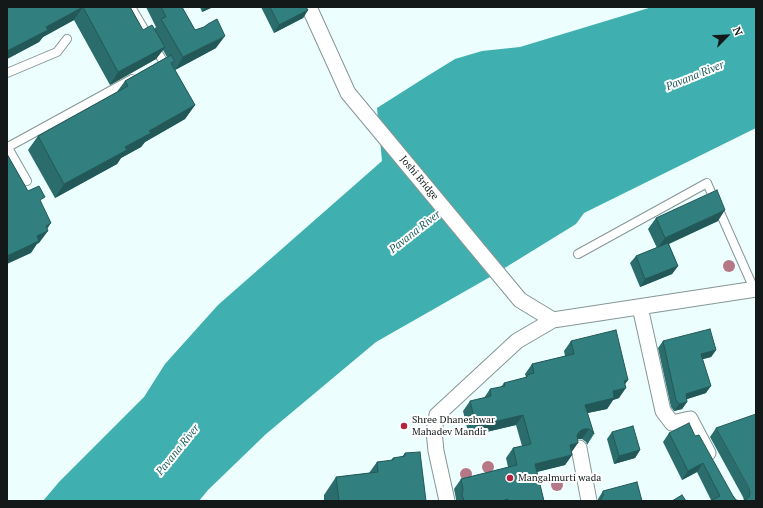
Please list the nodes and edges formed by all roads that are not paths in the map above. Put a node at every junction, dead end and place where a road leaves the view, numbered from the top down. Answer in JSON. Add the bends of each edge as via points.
{"nodes":[{"id":1,"x":131,"y":7,"type":"edge"},
{"id":2,"x":309,"y":7,"type":"edge"},
{"id":3,"x":67,"y":39,"type":"dead end"},
{"id":4,"x":7,"y":73,"type":"edge"},
{"id":5,"x":171,"y":74,"type":"edge"},
{"id":6,"x":137,"y":76,"type":"edge"},
{"id":7,"x":7,"y":147,"type":"edge"},
{"id":8,"x":27,"y":181,"type":"dead end"},
{"id":9,"x":578,"y":254,"type":"dead end"},
{"id":10,"x":755,"y":289,"type":"edge"},
{"id":11,"x":640,"y":307,"type":"junction"},
{"id":12,"x":553,"y":320,"type":"junction"},
{"id":13,"x":579,"y":448,"type":"edge"},
{"id":14,"x":716,"y":467,"type":"edge"},
{"id":15,"x":448,"y":501,"type":"edge"},
{"id":16,"x":589,"y":501,"type":"edge"}],
"edges":[{"from":1,"to":5,"type":"lane","via":[[160,63]]},
{"from":2,"to":12,"type":"street","name":"Joshi Bridge","via":[[348,93],[520,300]]},
{"from":3,"to":4,"type":"lane","via":[[57,52]]},
{"from":6,"to":7,"type":"lane"},
{"from":7,"to":8,"type":"lane"},
{"from":9,"to":10,"type":"lane","via":[[707,183]]},
{"from":10,"to":11,"type":"street"},
{"from":11,"to":12,"type":"street"},
{"from":11,"to":14,"type":"street","via":[[663,411],[672,423],[690,420]]},
{"from":12,"to":15,"type":"street","via":[[517,341],[437,415],[434,431],[436,451]]},
{"from":13,"to":16,"type":"street"}]}
